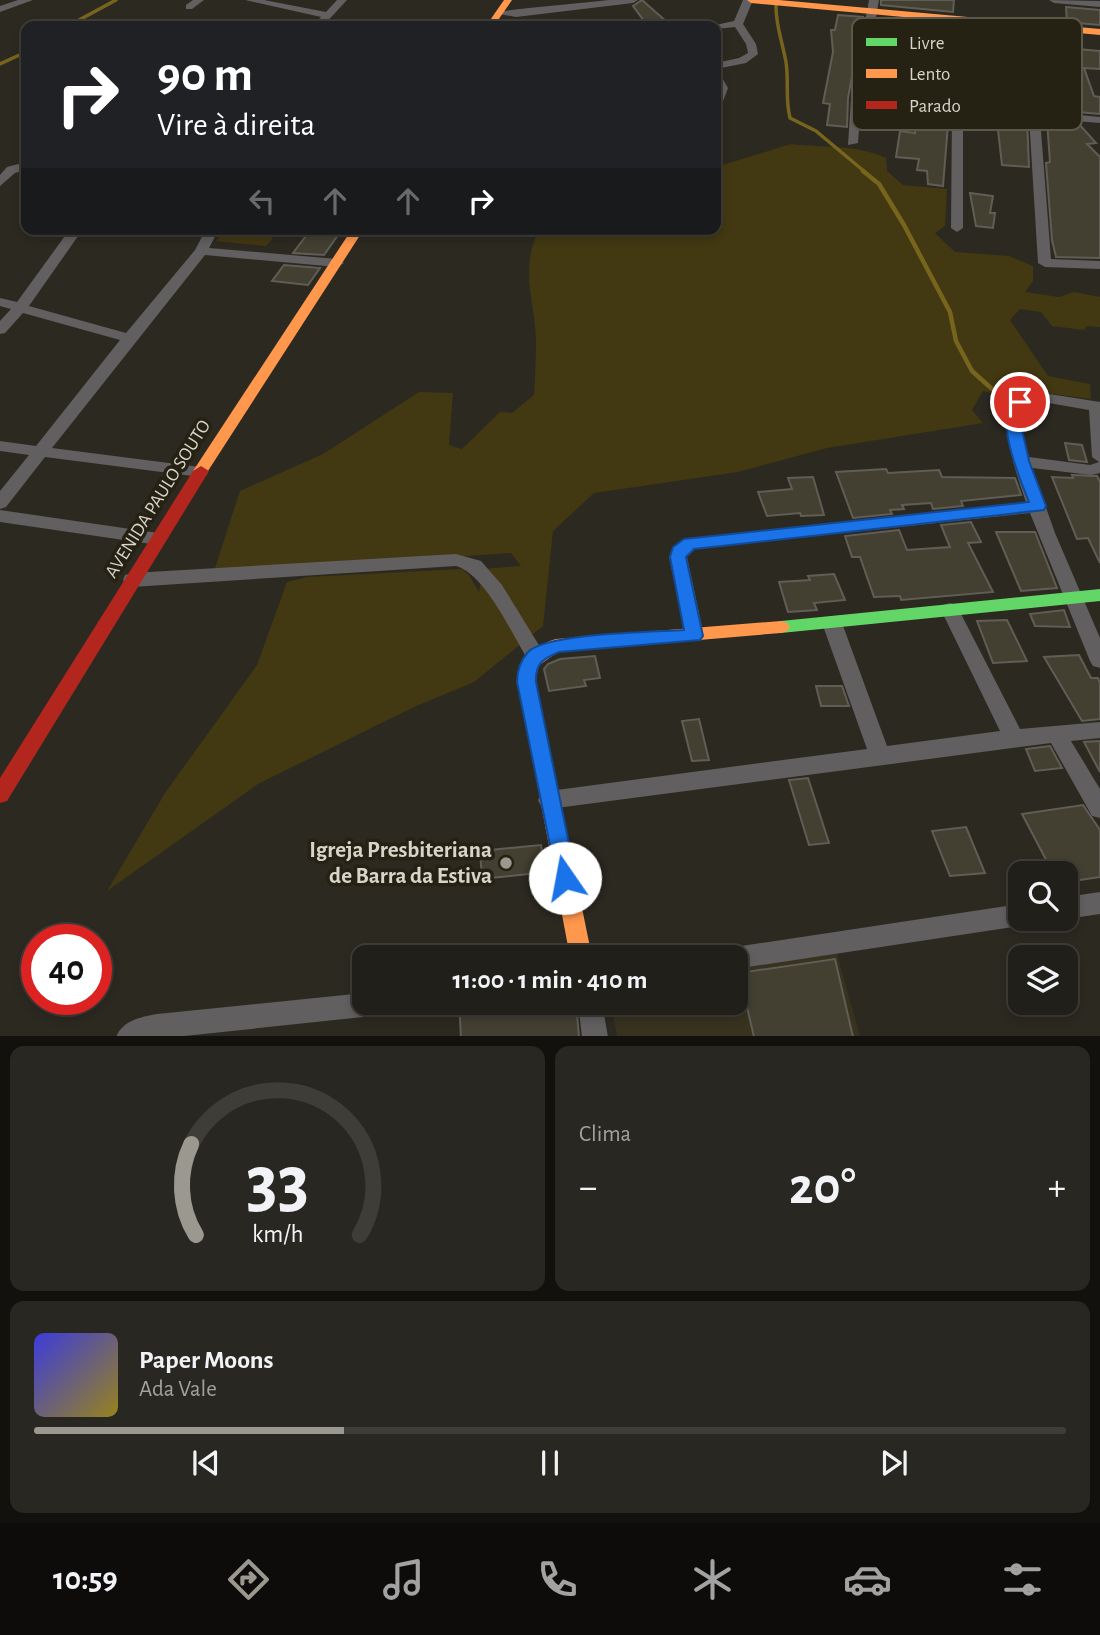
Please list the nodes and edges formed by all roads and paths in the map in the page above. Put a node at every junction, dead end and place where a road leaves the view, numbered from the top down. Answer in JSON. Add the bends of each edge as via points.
{"nodes":[{"id":1,"x":28,"y":0,"type":"edge"},
{"id":2,"x":199,"y":0,"type":"edge"},
{"id":3,"x":250,"y":0,"type":"edge"},
{"id":4,"x":342,"y":0,"type":"edge"},
{"id":5,"x":525,"y":0,"type":"edge"},
{"id":6,"x":633,"y":0,"type":"edge"},
{"id":7,"x":749,"y":0,"type":"edge"},
{"id":8,"x":961,"y":0,"type":"edge"},
{"id":9,"x":1054,"y":0,"type":"edge"},
{"id":10,"x":764,"y":1,"type":"edge"},
{"id":11,"x":1100,"y":4,"type":"edge"},
{"id":12,"x":873,"y":6,"type":"edge"},
{"id":13,"x":189,"y":7,"type":"dead end"},
{"id":14,"x":0,"y":9,"type":"edge"},
{"id":15,"x":326,"y":15,"type":"junction"},
{"id":16,"x":504,"y":16,"type":"edge"},
{"id":17,"x":946,"y":18,"type":"edge"},
{"id":18,"x":958,"y":18,"type":"edge"},
{"id":19,"x":322,"y":21,"type":"edge"},
{"id":20,"x":738,"y":24,"type":"junction"},
{"id":21,"x":721,"y":26,"type":"edge"},
{"id":22,"x":1082,"y":30,"type":"edge"},
{"id":23,"x":1100,"y":32,"type":"edge"},
{"id":24,"x":721,"y":65,"type":"edge"},
{"id":25,"x":1082,"y":118,"type":"edge"},
{"id":26,"x":1100,"y":120,"type":"edge"},
{"id":27,"x":853,"y":130,"type":"edge"},
{"id":28,"x":959,"y":130,"type":"edge"},
{"id":29,"x":1035,"y":130,"type":"edge"},
{"id":30,"x":852,"y":143,"type":"dead end"},
{"id":31,"x":21,"y":167,"type":"edge"},
{"id":32,"x":0,"y":182,"type":"edge"},
{"id":33,"x":957,"y":228,"type":"dead end"},
{"id":34,"x":73,"y":235,"type":"edge"},
{"id":35,"x":210,"y":235,"type":"edge"},
{"id":36,"x":354,"y":235,"type":"edge"},
{"id":37,"x":201,"y":251,"type":"junction"},
{"id":38,"x":337,"y":263,"type":"junction"},
{"id":39,"x":1100,"y":265,"type":"edge"},
{"id":40,"x":0,"y":302,"type":"edge"},
{"id":41,"x":21,"y":307,"type":"junction"},
{"id":42,"x":0,"y":330,"type":"edge"},
{"id":43,"x":129,"y":338,"type":"junction"},
{"id":44,"x":1098,"y":406,"type":"edge"},
{"id":45,"x":0,"y":446,"type":"edge"},
{"id":46,"x":41,"y":451,"type":"junction"},
{"id":47,"x":1100,"y":457,"type":"edge"},
{"id":48,"x":1021,"y":461,"type":"junction"},
{"id":49,"x":1100,"y":467,"type":"edge"},
{"id":50,"x":200,"y":472,"type":"junction"},
{"id":51,"x":0,"y":503,"type":"edge"},
{"id":52,"x":1038,"y":506,"type":"junction"},
{"id":53,"x":0,"y":516,"type":"edge"},
{"id":54,"x":158,"y":538,"type":"junction"},
{"id":55,"x":132,"y":580,"type":"junction"},
{"id":56,"x":1100,"y":595,"type":"edge"},
{"id":57,"x":1074,"y":597,"type":"junction"},
{"id":58,"x":950,"y":610,"type":"junction"},
{"id":59,"x":832,"y":622,"type":"junction"},
{"id":60,"x":694,"y":636,"type":"junction"},
{"id":61,"x":535,"y":655,"type":"junction"},
{"id":62,"x":1100,"y":661,"type":"edge"},
{"id":63,"x":1100,"y":730,"type":"edge"},
{"id":64,"x":1058,"y":735,"type":"junction"},
{"id":65,"x":1013,"y":738,"type":"junction"},
{"id":66,"x":880,"y":756,"type":"junction"},
{"id":67,"x":0,"y":795,"type":"edge"},
{"id":68,"x":549,"y":800,"type":"junction"},
{"id":69,"x":1100,"y":809,"type":"edge"},
{"id":70,"x":1100,"y":902,"type":"edge"},
{"id":71,"x":1078,"y":906,"type":"edge"},
{"id":72,"x":1008,"y":917,"type":"edge"},
{"id":73,"x":579,"y":945,"type":"edge"},
{"id":74,"x":748,"y":956,"type":"edge"},
{"id":75,"x":352,"y":1006,"type":"edge"},
{"id":76,"x":592,"y":1015,"type":"edge"},
{"id":77,"x":130,"y":1036,"type":"edge"},
{"id":78,"x":595,"y":1036,"type":"edge"}],
"edges":[{"from":1,"to":14,"type":"street"},
{"from":2,"to":13,"type":"street"},
{"from":3,"to":15,"type":"street"},
{"from":4,"to":15,"type":"street"},
{"from":5,"to":16,"type":"street"},
{"from":6,"to":16,"type":"street"},
{"from":7,"to":10,"type":"street"},
{"from":7,"to":20,"type":"street"},
{"from":8,"to":18,"type":"street"},
{"from":9,"to":11,"type":"street"},
{"from":10,"to":12,"type":"street"},
{"from":12,"to":17,"type":"street"},
{"from":15,"to":19,"type":"street"},
{"from":20,"to":21,"type":"street"},
{"from":20,"to":24,"type":"street","via":[[753,54]]},
{"from":22,"to":23,"type":"street"},
{"from":25,"to":26,"type":"street"},
{"from":27,"to":30,"type":"street"},
{"from":28,"to":33,"type":"street"},
{"from":29,"to":39,"type":"street","via":[[1045,263]]},
{"from":31,"to":32,"type":"street","via":[[11,170]]},
{"from":34,"to":41,"type":"street"},
{"from":35,"to":37,"type":"street"},
{"from":36,"to":38,"type":"street","name":"AVENIDA PAULO SOUTO"},
{"from":37,"to":38,"type":"street"},
{"from":37,"to":43,"type":"street"},
{"from":38,"to":50,"type":"street","name":"AVENIDA PAULO SOUTO"},
{"from":40,"to":41,"type":"street"},
{"from":41,"to":42,"type":"street"},
{"from":41,"to":43,"type":"street"},
{"from":43,"to":46,"type":"street"},
{"from":44,"to":47,"type":"street"},
{"from":44,"to":48,"type":"street","via":[[1027,399],[1012,416]]},
{"from":45,"to":46,"type":"street"},
{"from":46,"to":50,"type":"street"},
{"from":46,"to":51,"type":"street"},
{"from":48,"to":49,"type":"street","via":[[1091,470]]},
{"from":48,"to":52,"type":"street"},
{"from":50,"to":54,"type":"street","name":"AVENIDA PAULO SOUTO"},
{"from":52,"to":57,"type":"street"},
{"from":52,"to":60,"type":"street","via":[[690,543],[678,557]]},
{"from":53,"to":54,"type":"street"},
{"from":54,"to":55,"type":"street","name":"AVENIDA PAULO SOUTO"},
{"from":55,"to":61,"type":"street","via":[[456,560],[475,565]]},
{"from":55,"to":67,"type":"street","name":"AVENIDA PAULO SOUTO"},
{"from":56,"to":57,"type":"street"},
{"from":57,"to":58,"type":"street"},
{"from":57,"to":62,"type":"street"},
{"from":58,"to":59,"type":"street"},
{"from":58,"to":65,"type":"street"},
{"from":59,"to":60,"type":"street"},
{"from":59,"to":66,"type":"street"},
{"from":60,"to":61,"type":"street","via":[[556,646]]},
{"from":61,"to":68,"type":"street","via":[[526,671],[527,682]]},
{"from":63,"to":64,"type":"street"},
{"from":64,"to":65,"type":"street"},
{"from":64,"to":69,"type":"street"},
{"from":65,"to":66,"type":"street"},
{"from":66,"to":68,"type":"street"},
{"from":68,"to":73,"type":"street"},
{"from":70,"to":71,"type":"street"},
{"from":72,"to":74,"type":"street"},
{"from":75,"to":77,"type":"street","via":[[141,1028]]},
{"from":76,"to":78,"type":"street"}]}
